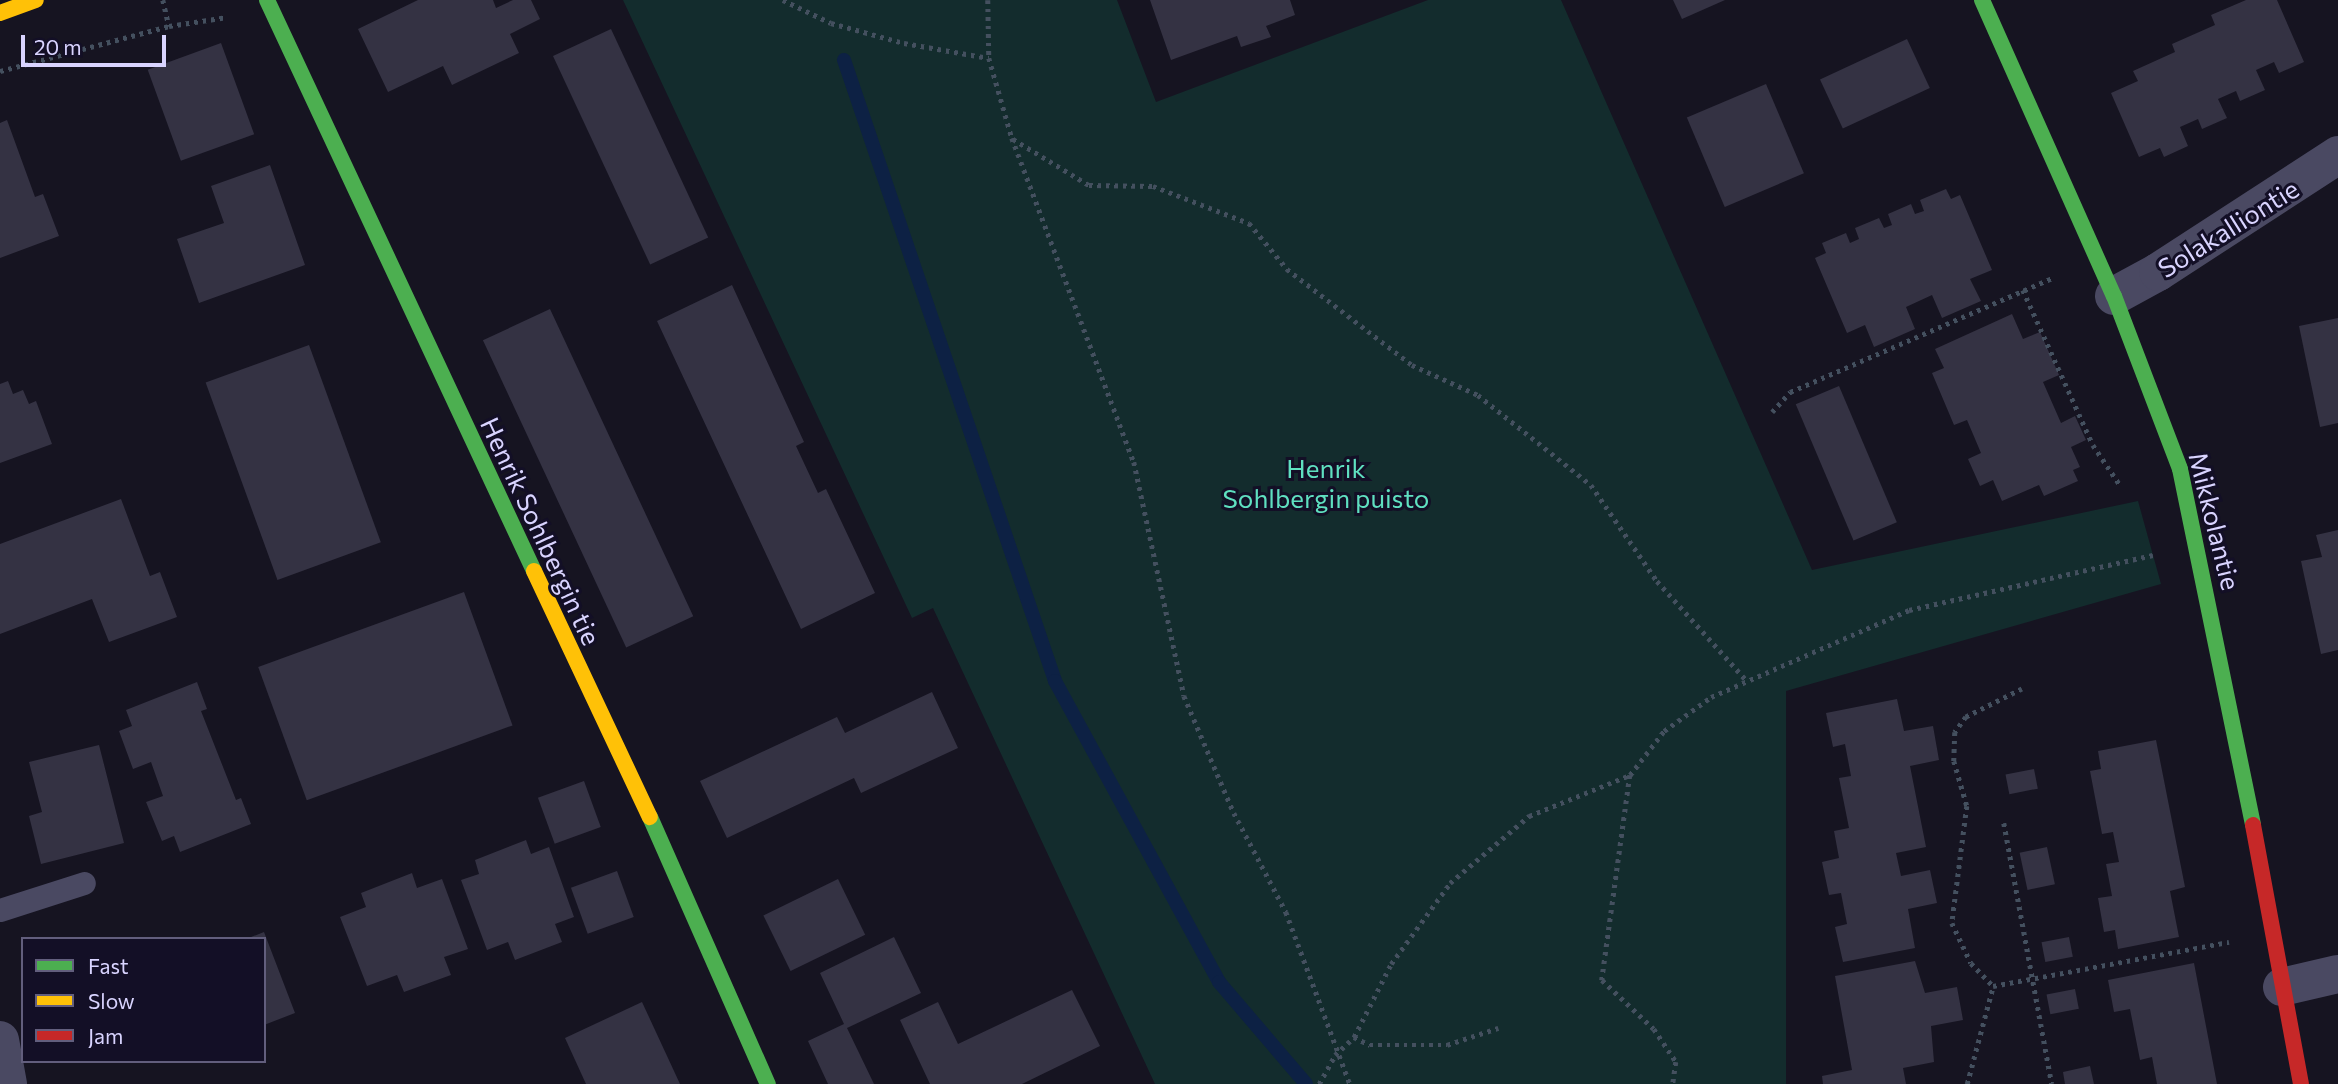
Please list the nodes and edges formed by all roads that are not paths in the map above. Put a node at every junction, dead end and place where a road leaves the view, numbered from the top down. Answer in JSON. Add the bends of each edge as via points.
{"nodes":[{"id":1,"x":36,"y":0,"type":"edge"},
{"id":2,"x":1982,"y":0,"type":"edge"},
{"id":3,"x":268,"y":2,"type":"edge"},
{"id":4,"x":0,"y":13,"type":"edge"},
{"id":5,"x":2338,"y":155,"type":"edge"},
{"id":6,"x":2114,"y":296,"type":"junction"},
{"id":7,"x":84,"y":883,"type":"dead end"},
{"id":8,"x":0,"y":910,"type":"edge"},
{"id":9,"x":2338,"y":974,"type":"edge"},
{"id":10,"x":2282,"y":987,"type":"junction"},
{"id":11,"x":0,"y":1040,"type":"edge"},
{"id":12,"x":8,"y":1084,"type":"edge"},
{"id":13,"x":768,"y":1084,"type":"edge"},
{"id":14,"x":2301,"y":1084,"type":"edge"}],
"edges":[{"from":1,"to":4,"type":"street"},
{"from":2,"to":6,"type":"street","name":"Mikkolantie"},
{"from":3,"to":13,"type":"street","name":"Henrik Sohlbergin tie","via":[[694,911]]},
{"from":5,"to":6,"type":"street","name":"Solakalliontie"},
{"from":6,"to":10,"type":"street","name":"Mikkolantie","via":[[2180,469],[2234,718]]},
{"from":7,"to":8,"type":"lane"},
{"from":9,"to":10,"type":"street"},
{"from":10,"to":14,"type":"street","name":"Mikkolantie"},
{"from":11,"to":12,"type":"street"}]}
